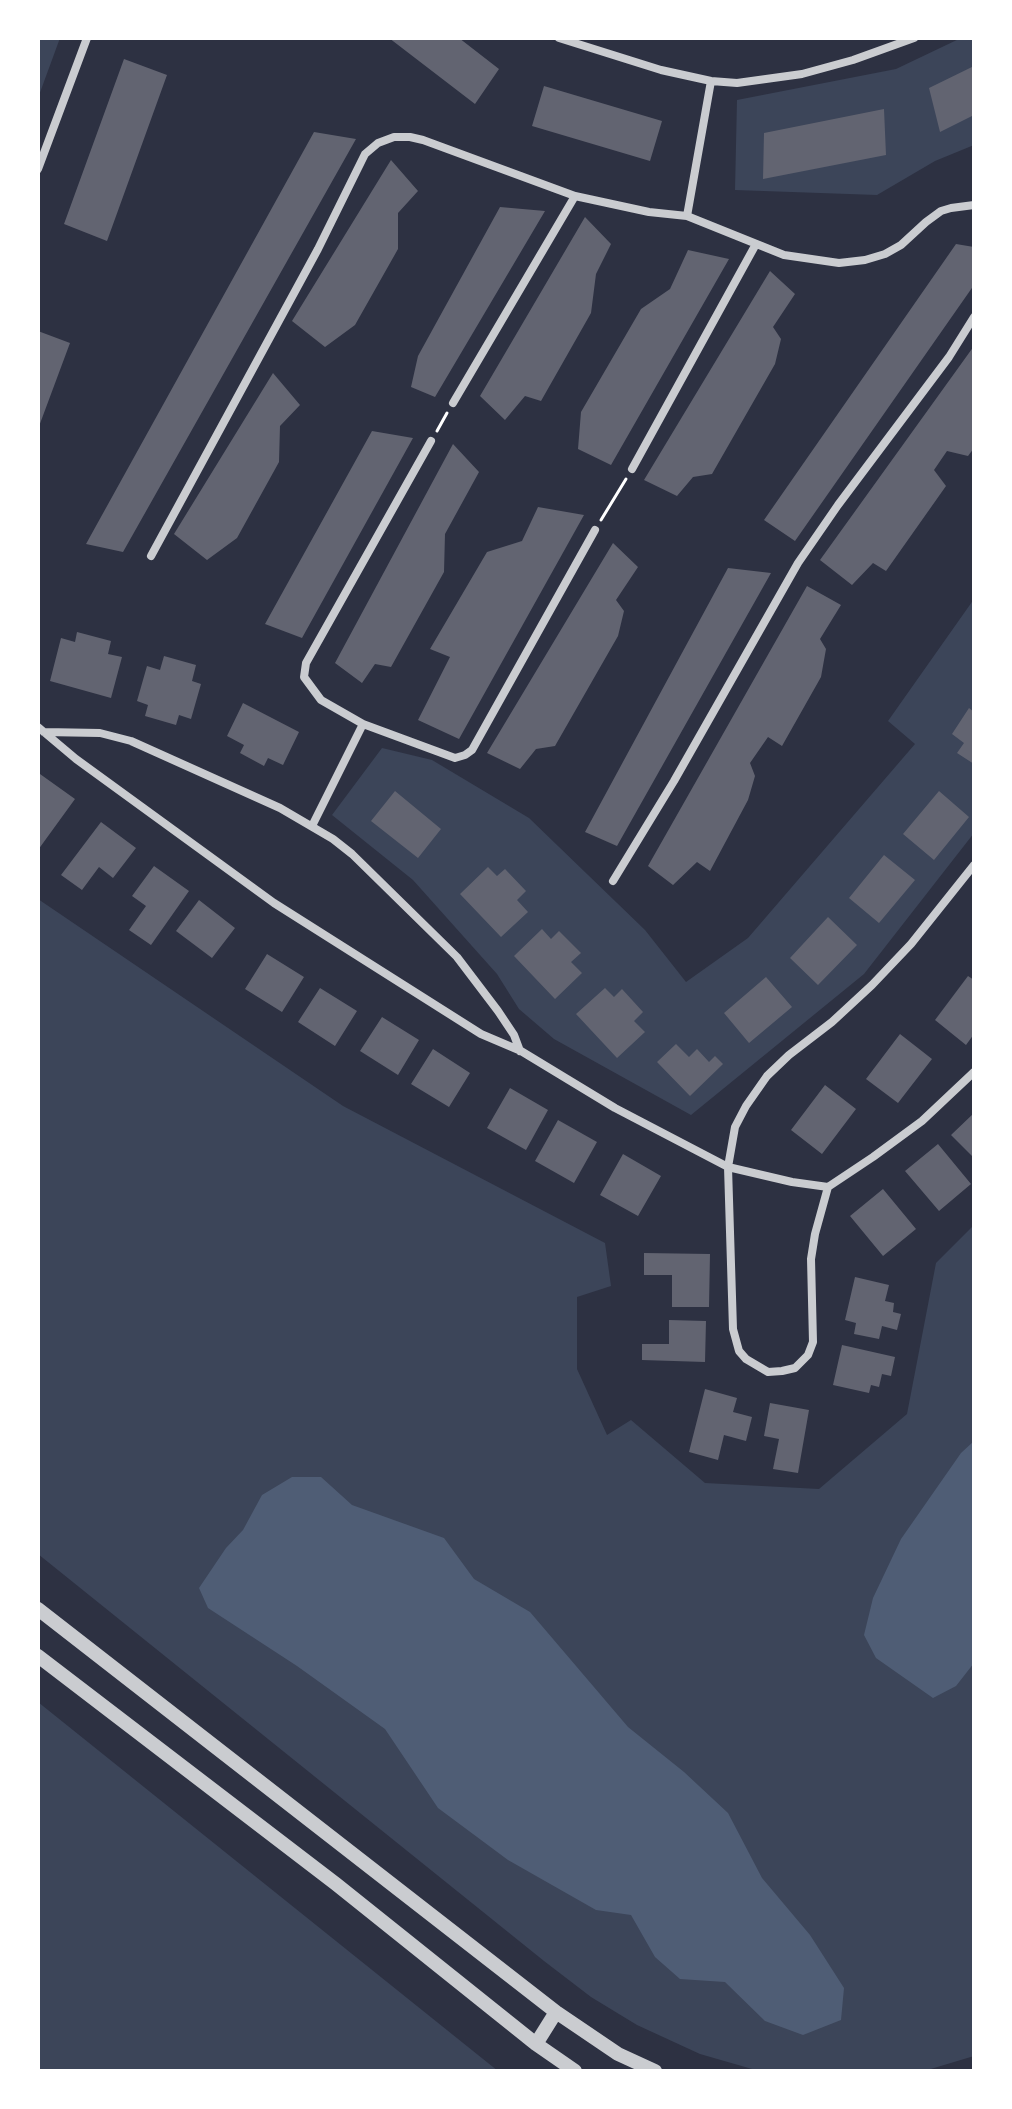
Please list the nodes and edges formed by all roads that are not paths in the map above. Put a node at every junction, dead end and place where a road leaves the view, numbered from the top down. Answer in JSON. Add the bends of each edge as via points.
{"nodes":[{"id":1,"x":87,"y":38,"type":"edge"},
{"id":2,"x":559,"y":38,"type":"edge"},
{"id":3,"x":914,"y":38,"type":"edge"},
{"id":4,"x":711,"y":81,"type":"junction"},
{"id":5,"x":38,"y":169,"type":"edge"},
{"id":6,"x":575,"y":196,"type":"junction"},
{"id":7,"x":974,"y":205,"type":"edge"},
{"id":8,"x":687,"y":216,"type":"junction"},
{"id":9,"x":756,"y":244,"type":"junction"},
{"id":10,"x":974,"y":317,"type":"edge"},
{"id":11,"x":453,"y":403,"type":"road end"},
{"id":12,"x":431,"y":441,"type":"road end"},
{"id":13,"x":632,"y":469,"type":"road end"},
{"id":14,"x":595,"y":530,"type":"road end"},
{"id":15,"x":151,"y":556,"type":"dead end"},
{"id":16,"x":363,"y":724,"type":"junction"},
{"id":17,"x":41,"y":730,"type":"edge"},
{"id":18,"x":312,"y":826,"type":"junction"},
{"id":19,"x":974,"y":865,"type":"edge"},
{"id":20,"x":613,"y":881,"type":"dead end"},
{"id":21,"x":521,"y":1051,"type":"junction"},
{"id":22,"x":974,"y":1072,"type":"edge"},
{"id":23,"x":728,"y":1167,"type":"junction"},
{"id":24,"x":828,"y":1187,"type":"junction"},
{"id":25,"x":38,"y":1609,"type":"edge"},
{"id":26,"x":38,"y":1656,"type":"edge"},
{"id":27,"x":556,"y":2012,"type":"junction"},
{"id":28,"x":536,"y":2044,"type":"junction"},
{"id":29,"x":575,"y":2071,"type":"edge"},
{"id":30,"x":655,"y":2071,"type":"edge"}],
"edges":[{"from":1,"to":5,"type":"street"},
{"from":2,"to":4,"type":"street"},
{"from":3,"to":4,"type":"street","via":[[802,74]]},
{"from":4,"to":8,"type":"street"},
{"from":6,"to":8,"type":"street"},
{"from":6,"to":11,"type":"street"},
{"from":6,"to":15,"type":"street","via":[[410,137],[378,143],[365,154]]},
{"from":7,"to":9,"type":"street","via":[[941,211],[901,245],[865,260],[818,261]]},
{"from":8,"to":9,"type":"street"},
{"from":9,"to":13,"type":"street"},
{"from":10,"to":20,"type":"street","via":[[798,563]]},
{"from":12,"to":16,"type":"street","via":[[306,663],[304,677],[321,700]]},
{"from":14,"to":16,"type":"street","via":[[472,750],[455,758]]},
{"from":16,"to":18,"type":"street"},
{"from":17,"to":18,"type":"street","via":[[100,733],[131,741]]},
{"from":17,"to":21,"type":"street","via":[[274,903],[481,1034]]},
{"from":18,"to":21,"type":"street","via":[[352,854],[457,957]]},
{"from":19,"to":23,"type":"street","via":[[872,985],[767,1076],[735,1127]]},
{"from":21,"to":23,"type":"street"},
{"from":22,"to":24,"type":"street","via":[[922,1121]]},
{"from":23,"to":24,"type":"street"},
{"from":23,"to":24,"type":"street","via":[[733,1329],[739,1351],[768,1372],[795,1368],[813,1342],[811,1259]]},
{"from":25,"to":27,"type":"street"},
{"from":26,"to":28,"type":"street"},
{"from":27,"to":28,"type":"street"},
{"from":27,"to":30,"type":"street","via":[[618,2054]]},
{"from":28,"to":29,"type":"street"}]}
